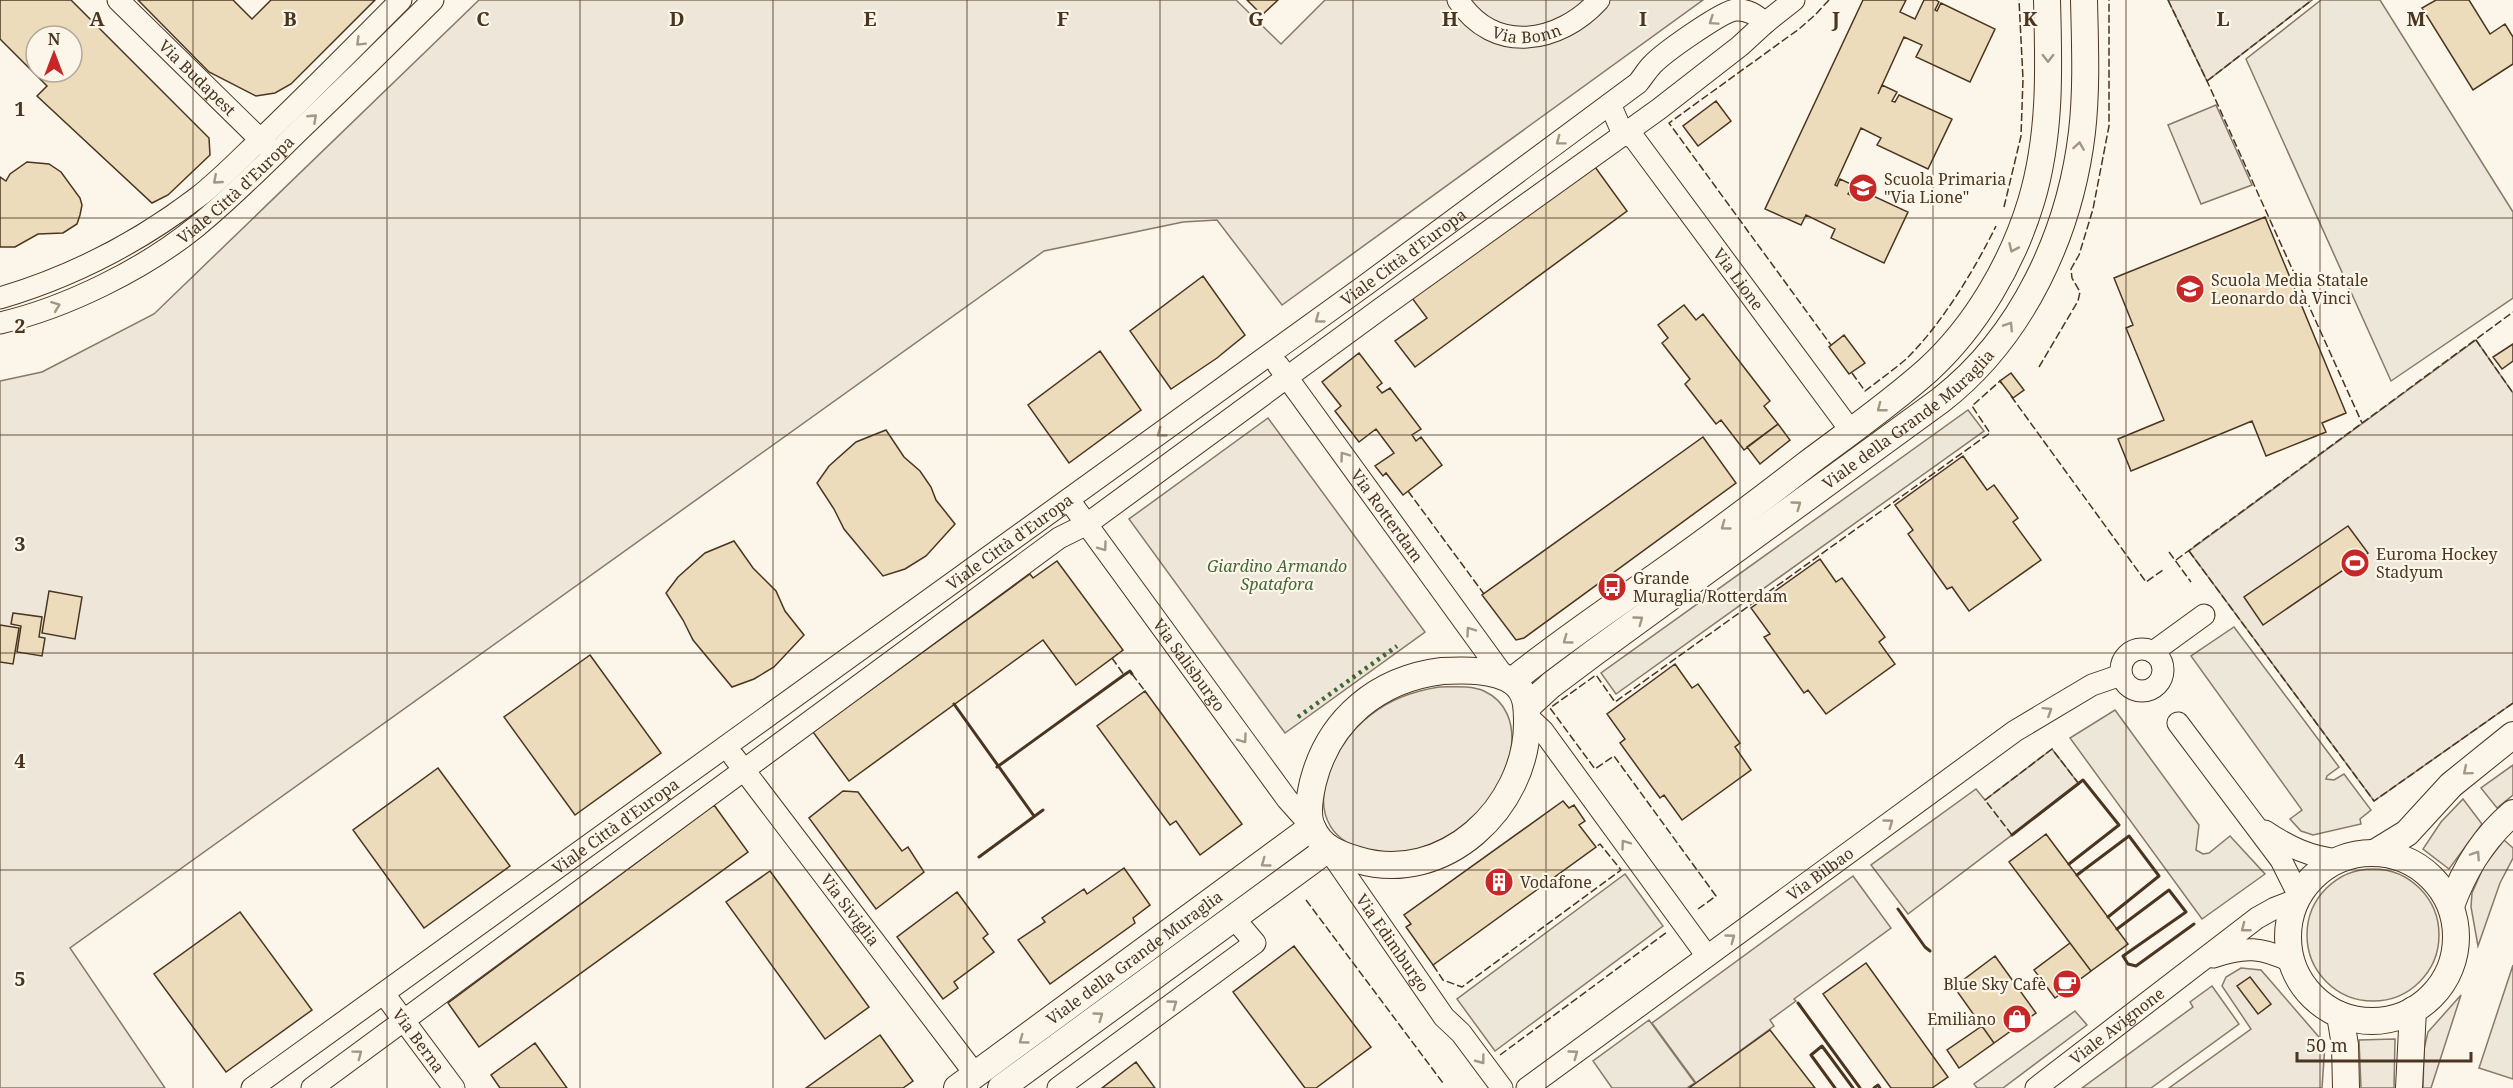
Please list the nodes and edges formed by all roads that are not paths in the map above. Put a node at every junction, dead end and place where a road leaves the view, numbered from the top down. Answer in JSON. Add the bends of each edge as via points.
{"nodes":[{"id":1,"x":118,"y":0,"type":"edge"},
{"id":2,"x":401,"y":0,"type":"edge"},
{"id":3,"x":433,"y":0,"type":"edge"},
{"id":4,"x":1458,"y":0,"type":"edge"},
{"id":5,"x":1599,"y":0,"type":"edge"},
{"id":6,"x":1794,"y":0,"type":"edge"},
{"id":7,"x":2048,"y":0,"type":"edge"},
{"id":8,"x":2084,"y":0,"type":"edge"},
{"id":9,"x":1765,"y":23,"type":"junction"},
{"id":10,"x":1610,"y":104,"type":"junction"},
{"id":11,"x":1623,"y":134,"type":"junction"},
{"id":12,"x":260,"y":140,"type":"junction"},
{"id":13,"x":275,"y":155,"type":"junction"},
{"id":14,"x":0,"y":298,"type":"edge"},
{"id":15,"x":0,"y":323,"type":"edge"},
{"id":16,"x":1270,"y":354,"type":"junction"},
{"id":17,"x":1287,"y":377,"type":"junction"},
{"id":18,"x":1851,"y":431,"type":"junction"},
{"id":19,"x":1069,"y":500,"type":"junction"},
{"id":20,"x":1087,"y":524,"type":"junction"},
{"id":21,"x":2204,"y":615,"type":"dead end"},
{"id":22,"x":2153,"y":652,"type":"junction"},
{"id":23,"x":2121,"y":675,"type":"junction"},
{"id":24,"x":1508,"y":680,"type":"junction"},
{"id":25,"x":1527,"y":711,"type":"junction"},
{"id":26,"x":2178,"y":723,"type":"dead end"},
{"id":27,"x":2513,"y":735,"type":"edge"},
{"id":28,"x":725,"y":745,"type":"junction"},
{"id":29,"x":743,"y":769,"type":"junction"},
{"id":30,"x":2513,"y":813,"type":"edge"},
{"id":31,"x":2250,"y":820,"type":"junction"},
{"id":32,"x":1311,"y":827,"type":"junction"},
{"id":33,"x":1328,"y":849,"type":"junction"},
{"id":34,"x":2376,"y":852,"type":"junction"},
{"id":35,"x":2339,"y":860,"type":"junction"},
{"id":36,"x":2298,"y":898,"type":"junction"},
{"id":37,"x":2451,"y":906,"type":"junction"},
{"id":38,"x":1233,"y":917,"type":"junction"},
{"id":39,"x":1707,"y":956,"type":"junction"},
{"id":40,"x":2292,"y":962,"type":"junction"},
{"id":41,"x":2199,"y":963,"type":"junction"},
{"id":42,"x":384,"y":994,"type":"junction"},
{"id":43,"x":2413,"y":1010,"type":"junction"},
{"id":44,"x":2340,"y":1014,"type":"junction"},
{"id":45,"x":405,"y":1020,"type":"junction"},
{"id":46,"x":966,"y":1081,"type":"edge"},
{"id":47,"x":252,"y":1088,"type":"edge"},
{"id":48,"x":312,"y":1088,"type":"edge"},
{"id":49,"x":454,"y":1088,"type":"edge"},
{"id":50,"x":1000,"y":1088,"type":"edge"},
{"id":51,"x":1058,"y":1088,"type":"edge"},
{"id":52,"x":1502,"y":1088,"type":"edge"},
{"id":53,"x":1527,"y":1088,"type":"edge"},
{"id":54,"x":2036,"y":1088,"type":"edge"},
{"id":55,"x":2346,"y":1088,"type":"edge"},
{"id":56,"x":2409,"y":1088,"type":"edge"}],
"edges":[{"from":1,"to":12,"type":"street","name":"Via Budapest"},
{"from":2,"to":12,"type":"street","name":"Viale Città d'Europa","one_way":true},
{"from":13,"to":3,"type":"street","name":"Viale Città d'Europa","one_way":true},
{"from":4,"to":5,"type":"street","name":"Via Bonn","via":[[1470,16],[1487,28],[1526,38],[1557,30],[1579,18]]},
{"from":6,"to":9,"type":"street","name":"Viale Città d'Europa"},
{"from":7,"to":18,"type":"street","name":"Viale della Grande Muraglia","one_way":true,"via":[[2046,136],[2031,203],[2014,248],[1982,305],[1945,354]]},
{"from":25,"to":8,"type":"street","name":"Viale della Grande Muraglia","one_way":true,"via":[[1551,685],[1604,645],[1941,399],[1989,354],[2037,279],[2070,198],[2083,119]]},
{"from":9,"to":10,"type":"street","name":"Viale Città d'Europa","one_way":true,"via":[[1748,11],[1724,14],[1653,64],[1638,83]]},
{"from":9,"to":11,"type":"street","name":"Viale Città d'Europa"},
{"from":10,"to":11,"type":"street"},
{"from":10,"to":16,"type":"street","name":"Viale Città d'Europa","one_way":true},
{"from":11,"to":17,"type":"street","name":"Viale Città d'Europa"},
{"from":11,"to":18,"type":"street","name":"Via Lione","via":[[1634,138]]},
{"from":12,"to":13,"type":"street","name":"Via Budapest"},
{"from":12,"to":14,"type":"street","name":"Viale Città d'Europa","one_way":true,"via":[[197,197],[139,237],[71,272]]},
{"from":15,"to":13,"type":"street","name":"Viale Città d'Europa","one_way":true,"via":[[66,302],[154,255],[193,229]]},
{"from":16,"to":17,"type":"street","name":"Via Rotterdam"},
{"from":16,"to":19,"type":"street","name":"Viale Città d'Europa","one_way":true},
{"from":17,"to":20,"type":"street","name":"Viale Città d'Europa"},
{"from":24,"to":17,"type":"street","name":"Via Rotterdam","one_way":true},
{"from":18,"to":24,"type":"street","name":"Viale della Grande Muraglia","one_way":true},
{"from":19,"to":20,"type":"street","name":"Via Salisburgo"},
{"from":19,"to":28,"type":"street","name":"Viale Città d'Europa"},
{"from":20,"to":29,"type":"street","name":"Viale Città d'Europa","via":[[1059,538]]},
{"from":20,"to":32,"type":"street","name":"Via Salisburgo","one_way":true},
{"from":21,"to":22,"type":"street"},
{"from":22,"to":23,"type":"street","via":[[2137,649],[2129,653],[2123,659]]},
{"from":22,"to":23,"type":"street","via":[[2159,657],[2163,673],[2154,687],[2138,691]]},
{"from":39,"to":23,"type":"street","name":"Via Bilbao","one_way":true,"via":[[2015,731],[2073,695]]},
{"from":24,"to":25,"type":"street","via":[[1522,692]]},
{"from":24,"to":32,"type":"street","via":[[1475,671],[1429,673],[1388,685],[1364,701],[1340,724],[1322,758],[1312,789]]},
{"from":25,"to":33,"type":"street","via":[[1525,750],[1514,784],[1491,818],[1465,841],[1434,856],[1402,863],[1365,862]]},
{"from":39,"to":25,"type":"street","one_way":true},
{"from":26,"to":31,"type":"street"},
{"from":27,"to":34,"type":"street","one_way":true,"via":[[2456,780],[2407,833]]},
{"from":28,"to":29,"type":"street","name":"Via Siviglia"},
{"from":28,"to":42,"type":"street","name":"Viale Città d'Europa"},
{"from":29,"to":45,"type":"street","name":"Viale Città d'Europa"},
{"from":29,"to":46,"type":"street","name":"Via Siviglia"},
{"from":37,"to":30,"type":"street","one_way":true,"via":[[2486,840]]},
{"from":31,"to":35,"type":"street","via":[[2298,851]]},
{"from":31,"to":36,"type":"street","via":[[2281,860]]},
{"from":32,"to":33,"type":"street"},
{"from":32,"to":46,"type":"street","name":"Viale della Grande Muraglia","one_way":true},
{"from":33,"to":38,"type":"street","name":"Viale della Grande Muraglia"},
{"from":33,"to":52,"type":"street","name":"Via Edimburgo","one_way":true,"via":[[1444,1017],[1461,1033]]},
{"from":34,"to":35,"type":"street"},
{"from":34,"to":37,"type":"street","via":[[2417,866],[2437,883]]},
{"from":35,"to":36,"type":"street","via":[[2315,876]]},
{"from":36,"to":40,"type":"street","via":[[2289,932]]},
{"from":36,"to":41,"type":"street","name":"Viale Avignone","one_way":true,"via":[[2257,918]]},
{"from":37,"to":43,"type":"street","via":[[2456,934],[2453,962],[2441,985]]},
{"from":50,"to":38,"type":"street","name":"Viale della Grande Muraglia","one_way":true},
{"from":51,"to":38,"type":"street","one_way":true,"via":[[1255,943]]},
{"from":53,"to":39,"type":"street","name":"Via Bilbao","one_way":true},
{"from":40,"to":41,"type":"street","name":"Viale Avignone","via":[[2269,951],[2251,949],[2228,952]]},
{"from":40,"to":44,"type":"street","via":[[2316,999]]},
{"from":41,"to":54,"type":"street","name":"Viale Avignone"},
{"from":42,"to":45,"type":"street","name":"Via Berna"},
{"from":42,"to":47,"type":"street","name":"Viale Città d'Europa"},
{"from":43,"to":44,"type":"street","via":[[2379,1020]]},
{"from":43,"to":56,"type":"street"},
{"from":44,"to":55,"type":"street"},
{"from":48,"to":45,"type":"street","name":"Viale Città d'Europa","one_way":true},
{"from":45,"to":49,"type":"street","name":"Via Berna"}]}
